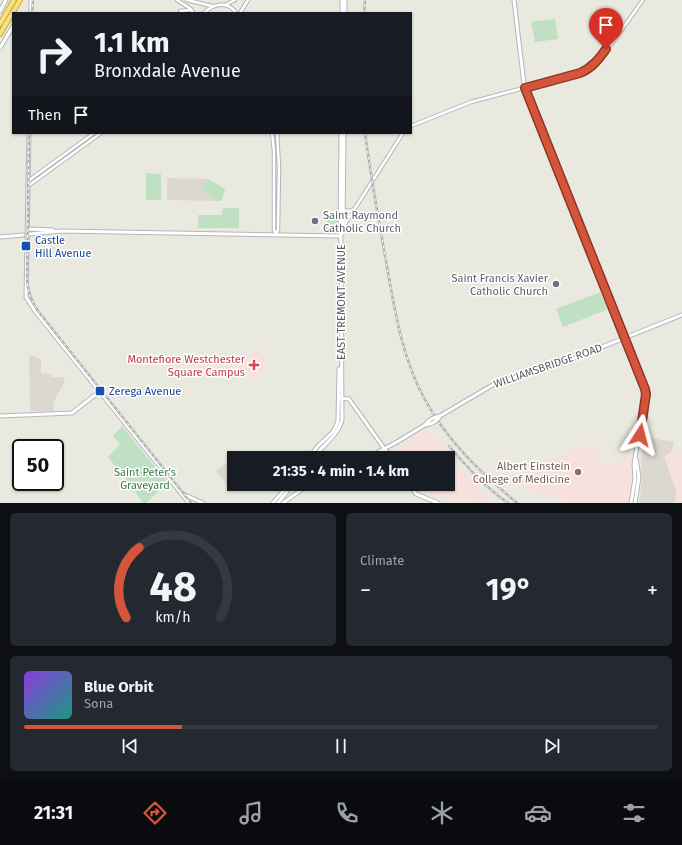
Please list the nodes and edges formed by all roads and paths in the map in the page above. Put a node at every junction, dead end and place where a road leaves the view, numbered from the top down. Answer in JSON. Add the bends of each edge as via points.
{"nodes":[{"id":1,"x":6,"y":0,"type":"edge"},
{"id":2,"x":14,"y":0,"type":"edge"},
{"id":3,"x":20,"y":0,"type":"edge"},
{"id":4,"x":31,"y":0,"type":"edge"},
{"id":5,"x":177,"y":0,"type":"edge"},
{"id":6,"x":187,"y":0,"type":"edge"},
{"id":7,"x":235,"y":0,"type":"edge"},
{"id":8,"x":248,"y":0,"type":"edge"},
{"id":9,"x":342,"y":0,"type":"edge"},
{"id":10,"x":346,"y":0,"type":"edge"},
{"id":11,"x":514,"y":0,"type":"edge"},
{"id":12,"x":643,"y":0,"type":"edge"},
{"id":13,"x":225,"y":5,"type":"junction"},
{"id":14,"x":212,"y":6,"type":"junction"},
{"id":15,"x":15,"y":8,"type":"junction"},
{"id":16,"x":180,"y":10,"type":"dead end"},
{"id":17,"x":191,"y":10,"type":"joint"},
{"id":18,"x":0,"y":11,"type":"edge"},
{"id":19,"x":13,"y":12,"type":"edge"},
{"id":20,"x":13,"y":12,"type":"edge"},
{"id":21,"x":31,"y":12,"type":"edge"},
{"id":22,"x":205,"y":12,"type":"edge"},
{"id":23,"x":235,"y":12,"type":"edge"},
{"id":24,"x":241,"y":12,"type":"edge"},
{"id":25,"x":342,"y":12,"type":"edge"},
{"id":26,"x":345,"y":12,"type":"edge"},
{"id":27,"x":12,"y":13,"type":"edge"},
{"id":28,"x":12,"y":14,"type":"edge"},
{"id":29,"x":0,"y":24,"type":"edge"},
{"id":30,"x":12,"y":28,"type":"edge"},
{"id":31,"x":0,"y":34,"type":"edge"},
{"id":32,"x":0,"y":38,"type":"edge"},
{"id":33,"x":0,"y":48,"type":"edge"},
{"id":34,"x":525,"y":88,"type":"junction"},
{"id":35,"x":412,"y":126,"type":"edge"},
{"id":36,"x":29,"y":134,"type":"edge"},
{"id":37,"x":93,"y":134,"type":"edge"},
{"id":38,"x":100,"y":134,"type":"edge"},
{"id":39,"x":272,"y":134,"type":"edge"},
{"id":40,"x":277,"y":134,"type":"edge"},
{"id":41,"x":341,"y":134,"type":"edge"},
{"id":42,"x":344,"y":134,"type":"edge"},
{"id":43,"x":402,"y":134,"type":"edge"},
{"id":44,"x":274,"y":150,"type":"junction"},
{"id":45,"x":279,"y":150,"type":"junction"},
{"id":46,"x":28,"y":181,"type":"junction"},
{"id":47,"x":28,"y":187,"type":"junction"},
{"id":48,"x":355,"y":209,"type":"junction"},
{"id":49,"x":342,"y":210,"type":"junction"},
{"id":50,"x":343,"y":228,"type":"junction"},
{"id":51,"x":28,"y":229,"type":"junction"},
{"id":52,"x":61,"y":231,"type":"junction"},
{"id":53,"x":30,"y":234,"type":"dead end"},
{"id":54,"x":276,"y":234,"type":"junction"},
{"id":55,"x":23,"y":235,"type":"dead end"},
{"id":56,"x":341,"y":236,"type":"junction"},
{"id":57,"x":0,"y":237,"type":"edge"},
{"id":58,"x":682,"y":315,"type":"edge"},
{"id":59,"x":625,"y":338,"type":"junction"},
{"id":60,"x":100,"y":391,"type":"junction"},
{"id":61,"x":340,"y":398,"type":"junction"},
{"id":62,"x":0,"y":416,"type":"edge"},
{"id":63,"x":385,"y":449,"type":"junction"},
{"id":64,"x":314,"y":451,"type":"edge"},
{"id":65,"x":318,"y":451,"type":"edge"},
{"id":66,"x":381,"y":451,"type":"edge"},
{"id":67,"x":636,"y":458,"type":"junction"},
{"id":68,"x":284,"y":491,"type":"edge"},
{"id":69,"x":286,"y":491,"type":"edge"},
{"id":70,"x":300,"y":491,"type":"edge"},
{"id":71,"x":414,"y":491,"type":"edge"},
{"id":72,"x":182,"y":493,"type":"junction"},
{"id":73,"x":189,"y":503,"type":"edge"},
{"id":74,"x":203,"y":503,"type":"edge"},
{"id":75,"x":273,"y":503,"type":"edge"},
{"id":76,"x":278,"y":503,"type":"edge"},
{"id":77,"x":283,"y":503,"type":"edge"},
{"id":78,"x":438,"y":503,"type":"edge"},
{"id":79,"x":631,"y":503,"type":"edge"},
{"id":80,"x":635,"y":503,"type":"edge"}],
"edges":[{"from":1,"to":18,"type":"main road"},
{"from":2,"to":29,"type":"highway"},
{"from":3,"to":15,"type":"highway"},
{"from":4,"to":21,"type":"main road"},
{"from":5,"to":17,"type":"street"},
{"from":6,"to":14,"type":"street"},
{"from":7,"to":13,"type":"street"},
{"from":8,"to":24,"type":"street"},
{"from":9,"to":25,"type":"main road"},
{"from":10,"to":26,"type":"main road"},
{"from":11,"to":34,"type":"main road"},
{"from":12,"to":34,"type":"street","via":[[591,67],[580,73]]},
{"from":13,"to":14,"type":"street"},
{"from":13,"to":23,"type":"street"},
{"from":14,"to":22,"type":"street"},
{"from":15,"to":19,"type":"highway"},
{"from":15,"to":20,"type":"highway"},
{"from":16,"to":17,"type":"street"},
{"from":27,"to":31,"type":"highway"},
{"from":28,"to":32,"type":"highway"},
{"from":30,"to":33,"type":"main road"},
{"from":34,"to":35,"type":"street","via":[[471,102]]},
{"from":34,"to":59,"type":"main road"},
{"from":36,"to":46,"type":"main road"},
{"from":37,"to":46,"type":"street"},
{"from":38,"to":47,"type":"street"},
{"from":39,"to":44,"type":"street"},
{"from":40,"to":45,"type":"street"},
{"from":41,"to":49,"type":"main road","name":"EAST TREMONT AVENUE"},
{"from":42,"to":49,"type":"main road","name":"EAST TREMONT AVENUE"},
{"from":43,"to":48,"type":"street"},
{"from":44,"to":45,"type":"street"},
{"from":44,"to":54,"type":"street"},
{"from":45,"to":54,"type":"street"},
{"from":46,"to":47,"type":"main road"},
{"from":47,"to":51,"type":"main road"},
{"from":48,"to":49,"type":"street"},
{"from":48,"to":50,"type":"street"},
{"from":49,"to":50,"type":"main road","name":"EAST TREMONT AVENUE"},
{"from":49,"to":56,"type":"main road","name":"EAST TREMONT AVENUE"},
{"from":50,"to":56,"type":"main road","name":"EAST TREMONT AVENUE"},
{"from":51,"to":52,"type":"main road"},
{"from":51,"to":60,"type":"main road","via":[[26,296],[35,311]]},
{"from":52,"to":53,"type":"main road"},
{"from":52,"to":54,"type":"main road"},
{"from":54,"to":56,"type":"main road"},
{"from":55,"to":57,"type":"main road"},
{"from":56,"to":61,"type":"main road","name":"EAST TREMONT AVENUE"},
{"from":58,"to":59,"type":"main road","name":"WILLIAMSBRIDGE ROAD"},
{"from":59,"to":63,"type":"main road","name":"WILLIAMSBRIDGE ROAD","bridge":true,"via":[[560,364],[496,383]]},
{"from":59,"to":67,"type":"main road","via":[[646,392]]},
{"from":60,"to":62,"type":"main road","via":[[72,414]]},
{"from":60,"to":72,"type":"main road"},
{"from":61,"to":63,"type":"main road","via":[[350,399]]},
{"from":61,"to":64,"type":"main road","name":"EAST TREMONT AVENUE","via":[[335,429]]},
{"from":61,"to":65,"type":"main road","name":"EAST TREMONT AVENUE","via":[[340,428]]},
{"from":63,"to":66,"type":"main road","name":"WILLIAMSBRIDGE ROAD"},
{"from":67,"to":79,"type":"main road"},
{"from":67,"to":80,"type":"main road","via":[[639,478]]},
{"from":68,"to":75,"type":"main road"},
{"from":69,"to":76,"type":"main road"},
{"from":70,"to":77,"type":"main road"},
{"from":71,"to":78,"type":"main road"},
{"from":72,"to":73,"type":"main road"},
{"from":72,"to":74,"type":"main road"}]}
